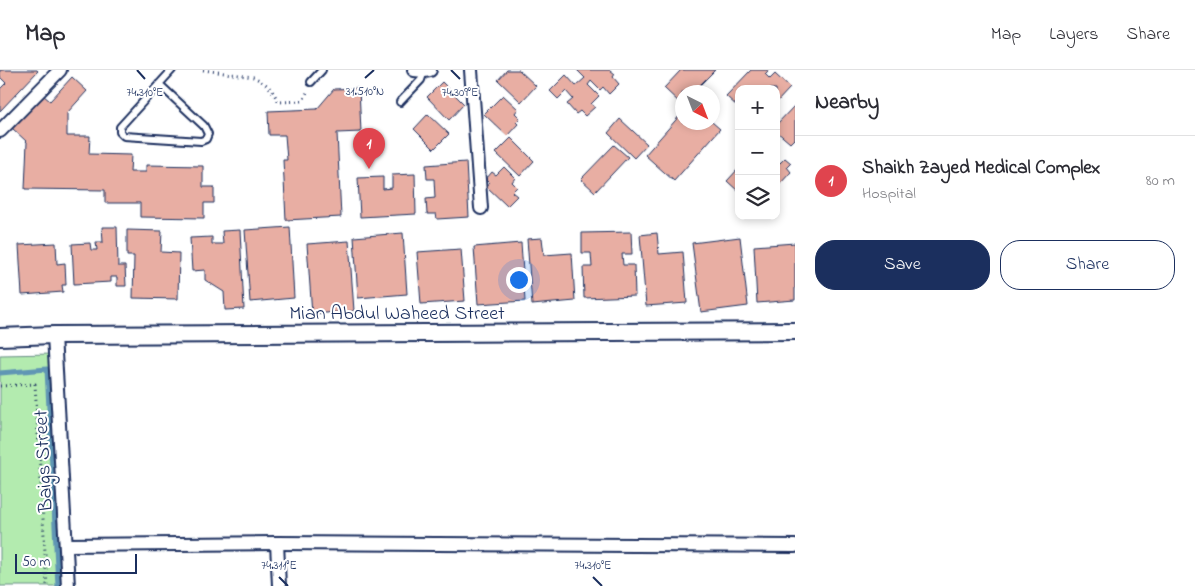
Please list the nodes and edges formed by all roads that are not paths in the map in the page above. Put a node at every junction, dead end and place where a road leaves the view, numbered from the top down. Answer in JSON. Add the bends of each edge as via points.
{"nodes":[{"id":1,"x":60,"y":70,"type":"edge"},
{"id":2,"x":172,"y":70,"type":"edge"},
{"id":3,"x":322,"y":70,"type":"edge"},
{"id":4,"x":423,"y":70,"type":"edge"},
{"id":5,"x":472,"y":70,"type":"edge"},
{"id":6,"x":311,"y":82,"type":"road end"},
{"id":7,"x":159,"y":84,"type":"junction"},
{"id":8,"x":400,"y":102,"type":"dead end"},
{"id":9,"x":0,"y":131,"type":"edge"},
{"id":10,"x":480,"y":208,"type":"dead end"},
{"id":11,"x":795,"y":331,"type":"edge"},
{"id":12,"x":54,"y":335,"type":"junction"},
{"id":13,"x":0,"y":337,"type":"edge"},
{"id":14,"x":277,"y":543,"type":"junction"},
{"id":15,"x":66,"y":544,"type":"junction"},
{"id":16,"x":795,"y":546,"type":"edge"},
{"id":17,"x":68,"y":586,"type":"edge"},
{"id":18,"x":279,"y":586,"type":"edge"}],
"edges":[{"from":1,"to":9,"type":"street"},
{"from":2,"to":7,"type":"lane"},
{"from":3,"to":6,"type":"lane"},
{"from":4,"to":8,"type":"lane","via":[[421,80]]},
{"from":5,"to":10,"type":"street"},
{"from":7,"to":7,"type":"lane","via":[[120,127],[120,132],[124,136],[206,139],[208,134],[204,126]]},
{"from":11,"to":12,"type":"street","name":"Mian Abdul Waheed Street"},
{"from":12,"to":13,"type":"street","name":"Mian Abdul Waheed Street"},
{"from":12,"to":15,"type":"street","name":"Baigs Street"},
{"from":14,"to":15,"type":"street"},
{"from":14,"to":16,"type":"street"},
{"from":14,"to":18,"type":"street"},
{"from":15,"to":17,"type":"street","name":"Baigs Street"}]}
